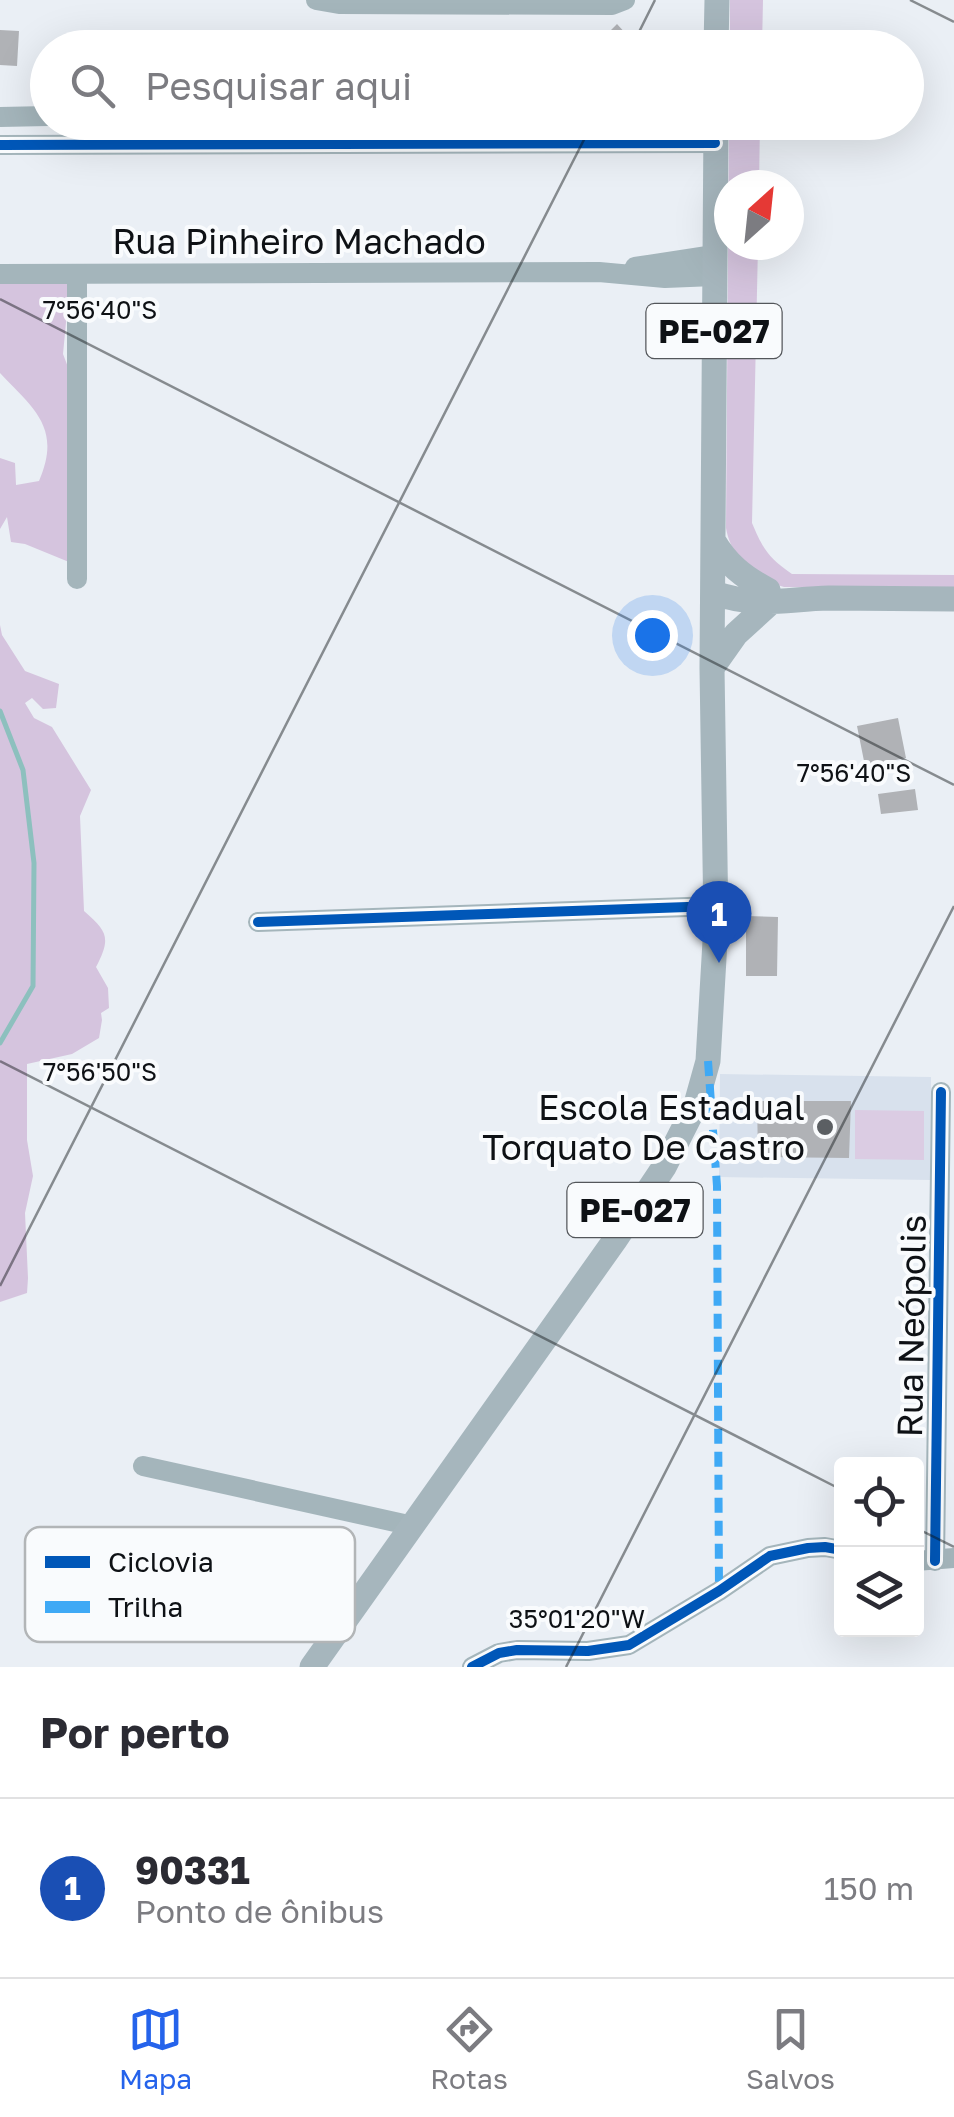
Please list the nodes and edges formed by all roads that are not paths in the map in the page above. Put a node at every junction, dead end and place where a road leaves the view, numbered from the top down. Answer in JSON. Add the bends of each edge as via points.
{"nodes":[{"id":1,"x":316,"y":0,"type":"edge"},
{"id":2,"x":626,"y":0,"type":"edge"},
{"id":3,"x":717,"y":0,"type":"edge"},
{"id":4,"x":716,"y":30,"type":"edge"},
{"id":5,"x":30,"y":116,"type":"edge"},
{"id":6,"x":0,"y":117,"type":"edge"},
{"id":7,"x":306,"y":140,"type":"edge"},
{"id":8,"x":715,"y":140,"type":"edge"},
{"id":9,"x":0,"y":146,"type":"edge"},
{"id":10,"x":714,"y":266,"type":"junction"},
{"id":11,"x":0,"y":274,"type":"edge"},
{"id":12,"x":77,"y":274,"type":"junction"},
{"id":13,"x":713,"y":540,"type":"junction"},
{"id":14,"x":78,"y":578,"type":"dead end"},
{"id":15,"x":714,"y":593,"type":"junction"},
{"id":16,"x":769,"y":597,"type":"junction"},
{"id":17,"x":954,"y":599,"type":"edge"},
{"id":18,"x":712,"y":668,"type":"junction"},
{"id":19,"x":716,"y":906,"type":"junction"},
{"id":20,"x":258,"y":922,"type":"dead end"},
{"id":21,"x":941,"y":1092,"type":"dead end"},
{"id":22,"x":143,"y":1466,"type":"dead end"},
{"id":23,"x":413,"y":1526,"type":"junction"},
{"id":24,"x":834,"y":1548,"type":"edge"},
{"id":25,"x":935,"y":1560,"type":"edge"},
{"id":26,"x":355,"y":1607,"type":"edge"},
{"id":27,"x":330,"y":1642,"type":"edge"},
{"id":28,"x":312,"y":1667,"type":"edge"},
{"id":29,"x":472,"y":1667,"type":"edge"}],
"edges":[{"from":1,"to":2,"type":"street"},
{"from":3,"to":4,"type":"main road"},
{"from":5,"to":6,"type":"street"},
{"from":7,"to":9,"type":"street"},
{"from":8,"to":10,"type":"main road","number":"PE-027"},
{"from":10,"to":12,"type":"street","name":"Rua Pinheiro Machado","via":[[665,278],[599,272]]},
{"from":10,"to":13,"type":"main road","number":"PE-027"},
{"from":11,"to":12,"type":"street","name":"Rua Pinheiro Machado"},
{"from":12,"to":14,"type":"street"},
{"from":13,"to":15,"type":"main road","number":"PE-027"},
{"from":13,"to":16,"type":"main road","via":[[729,564]]},
{"from":15,"to":16,"type":"main road","via":[[735,600]]},
{"from":15,"to":18,"type":"main road","number":"PE-027"},
{"from":16,"to":17,"type":"main road"},
{"from":16,"to":18,"type":"main road"},
{"from":18,"to":19,"type":"main road","number":"PE-027"},
{"from":19,"to":20,"type":"street"},
{"from":19,"to":23,"type":"main road","number":"PE-027","via":[[708,1061],[682,1133],[615,1240]]},
{"from":21,"to":25,"type":"street","name":"Rua Neópolis"},
{"from":22,"to":23,"type":"street"},
{"from":23,"to":26,"type":"main road","number":"PE-027"},
{"from":24,"to":29,"type":"street","via":[[770,1556],[629,1645],[517,1650]]},
{"from":27,"to":28,"type":"main road","number":"PE-027"}]}
